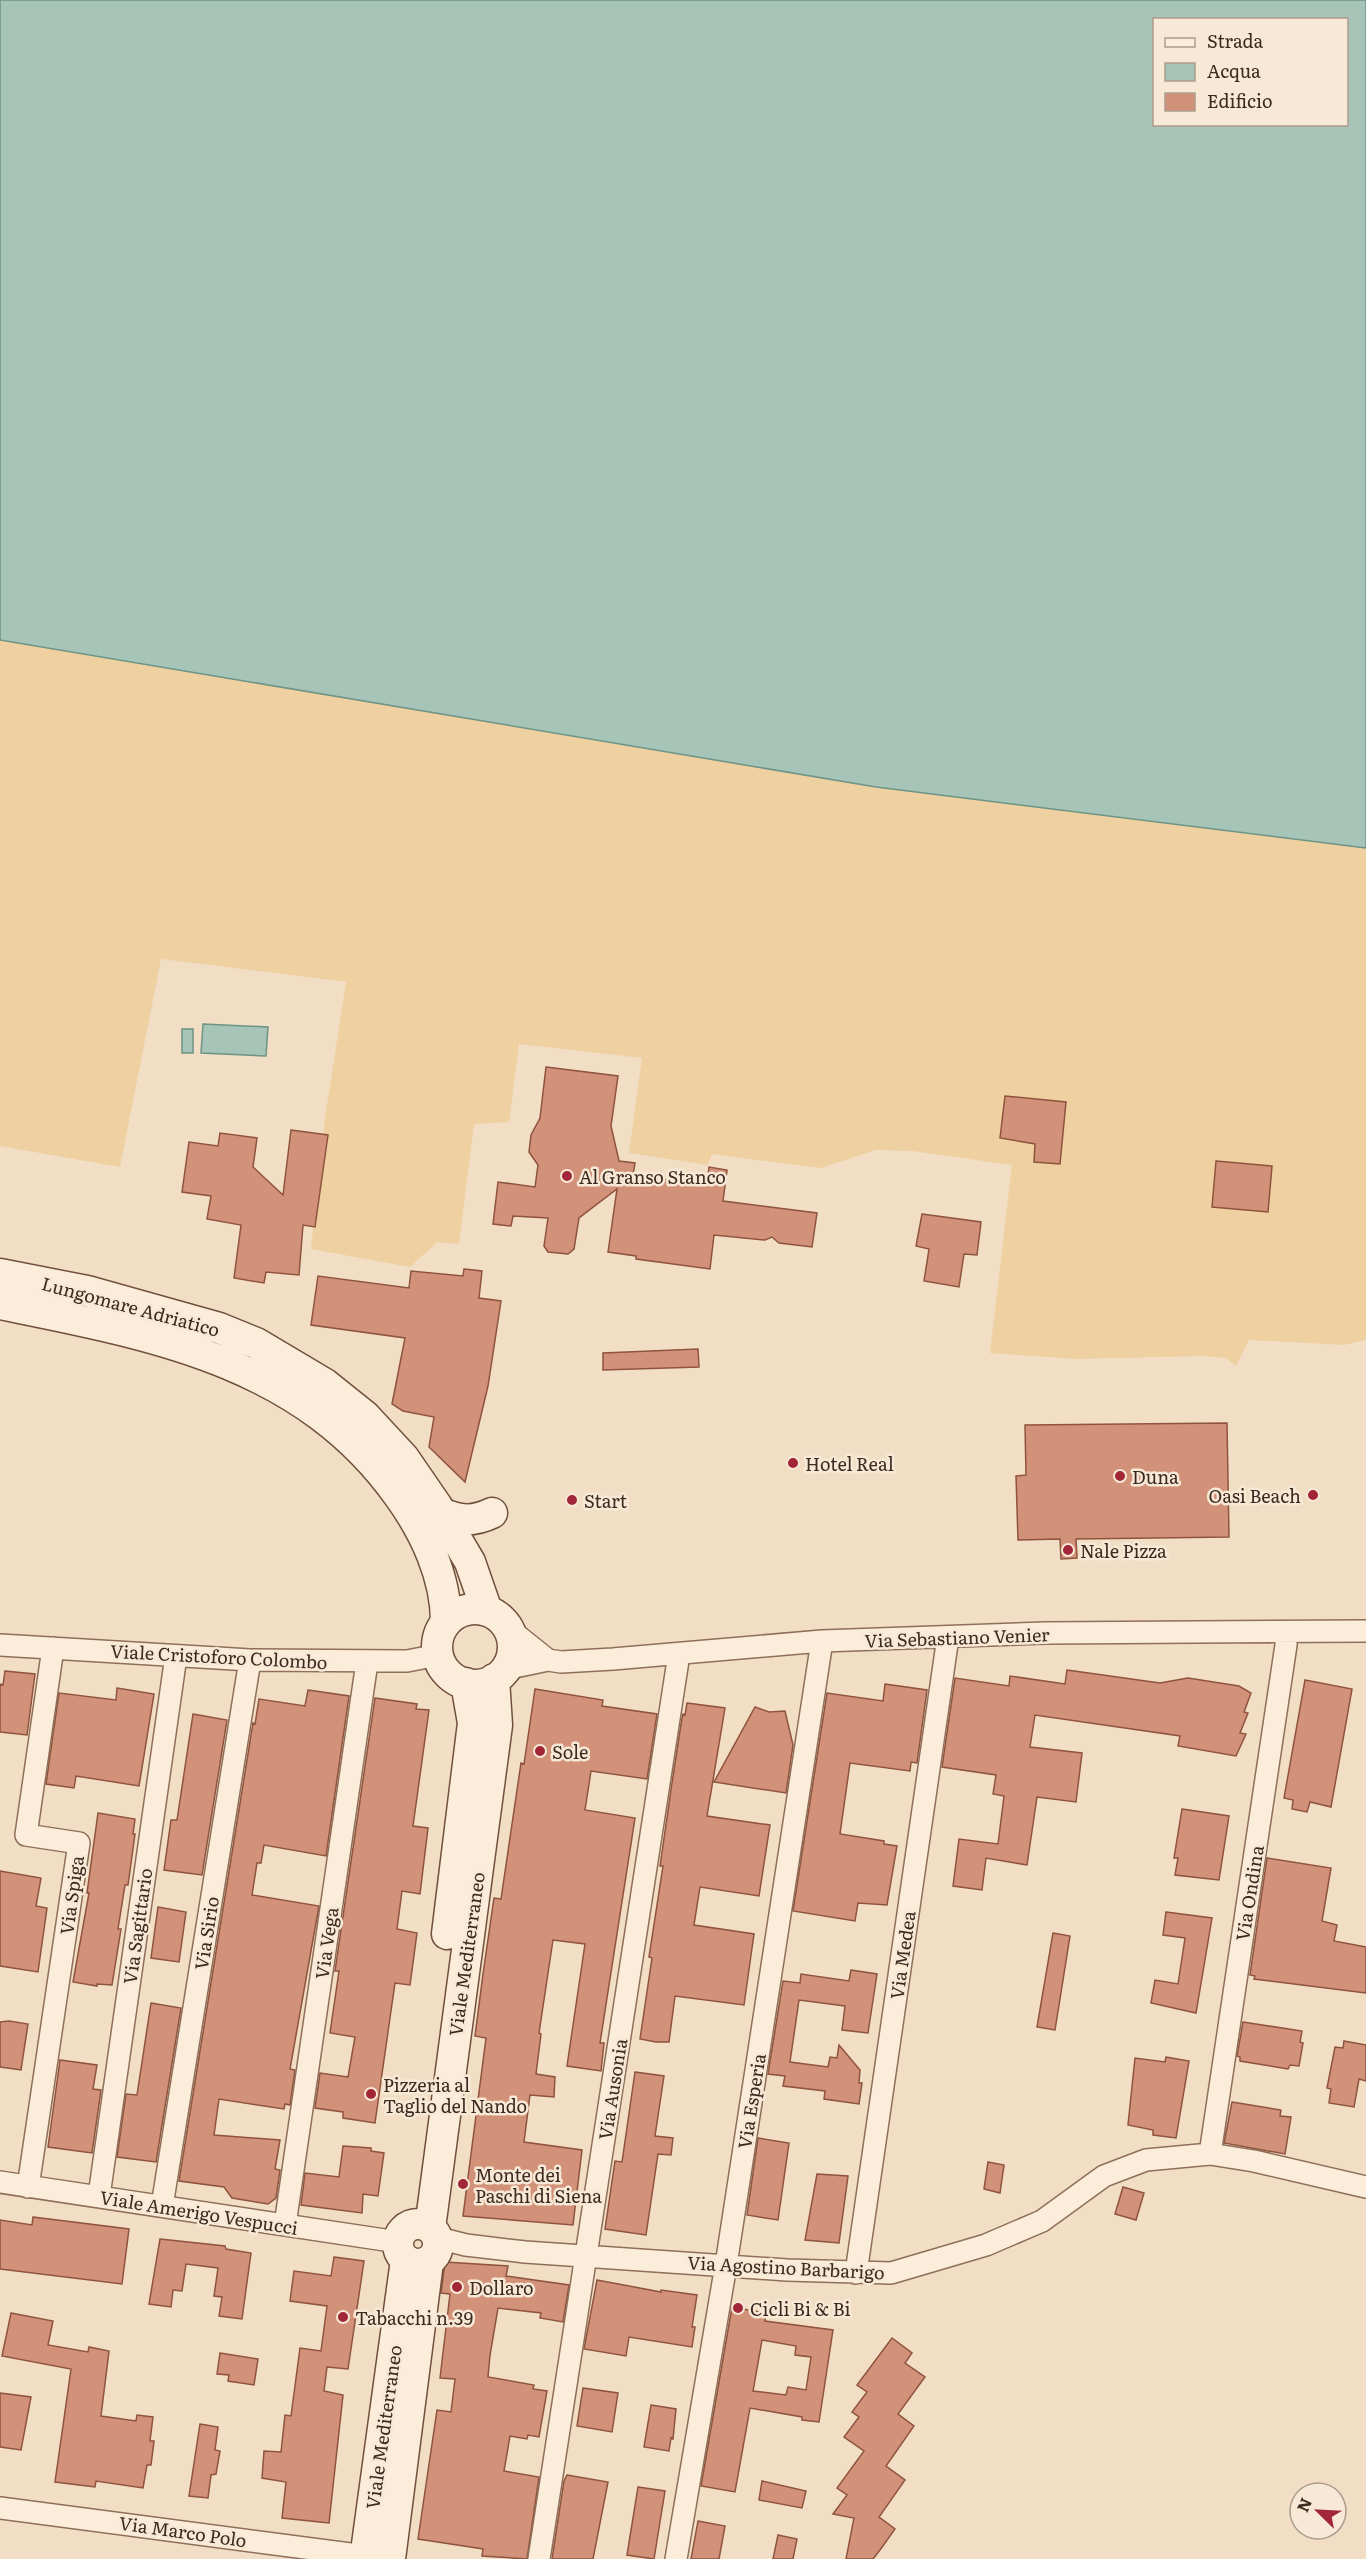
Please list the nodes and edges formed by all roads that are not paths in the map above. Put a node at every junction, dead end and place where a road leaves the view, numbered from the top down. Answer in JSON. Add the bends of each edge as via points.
{"nodes":[{"id":1,"x":0,"y":1274,"type":"edge"},
{"id":2,"x":0,"y":1304,"type":"edge"},
{"id":3,"x":441,"y":1513,"type":"junction"},
{"id":4,"x":492,"y":1513,"type":"dead end"},
{"id":5,"x":498,"y":1619,"type":"junction"},
{"id":6,"x":447,"y":1622,"type":"junction"},
{"id":7,"x":1366,"y":1630,"type":"edge"},
{"id":8,"x":1286,"y":1632,"type":"junction"},
{"id":9,"x":948,"y":1637,"type":"junction"},
{"id":10,"x":822,"y":1641,"type":"junction"},
{"id":11,"x":0,"y":1645,"type":"edge"},
{"id":12,"x":53,"y":1648,"type":"junction"},
{"id":13,"x":679,"y":1653,"type":"junction"},
{"id":14,"x":438,"y":1655,"type":"junction"},
{"id":15,"x":176,"y":1656,"type":"junction"},
{"id":16,"x":250,"y":1660,"type":"junction"},
{"id":17,"x":548,"y":1660,"type":"junction"},
{"id":18,"x":367,"y":1662,"type":"junction"},
{"id":19,"x":488,"y":1677,"type":"junction"},
{"id":20,"x":1210,"y":2154,"type":"junction"},
{"id":21,"x":0,"y":2182,"type":"edge"},
{"id":22,"x":28,"y":2187,"type":"junction"},
{"id":23,"x":1366,"y":2187,"type":"edge"},
{"id":24,"x":99,"y":2196,"type":"junction"},
{"id":25,"x":162,"y":2206,"type":"junction"},
{"id":26,"x":285,"y":2225,"type":"junction"},
{"id":27,"x":427,"y":2244,"type":"junction"},
{"id":28,"x":586,"y":2256,"type":"junction"},
{"id":29,"x":726,"y":2265,"type":"junction"},
{"id":30,"x":856,"y":2273,"type":"junction"},
{"id":31,"x":0,"y":2508,"type":"edge"},
{"id":32,"x":374,"y":2558,"type":"edge"},
{"id":33,"x":539,"y":2559,"type":"edge"},
{"id":34,"x":676,"y":2559,"type":"edge"}],
"edges":[{"from":1,"to":3,"type":"street","name":"Lungomare Adriatico","via":[[178,1314],[285,1359],[365,1416],[404,1458]]},
{"from":2,"to":6,"type":"street","name":"Lungomare Adriatico","via":[[169,1341],[240,1368],[308,1407],[346,1437],[384,1476],[413,1516],[439,1572]]},
{"from":3,"to":4,"type":"street","via":[[470,1520]]},
{"from":3,"to":5,"type":"street","name":"Lungomare Adriatico"},
{"from":5,"to":6,"type":"street","via":[[465,1610]]},
{"from":5,"to":17,"type":"street"},
{"from":5,"to":19,"type":"street","via":[[512,1649]]},
{"from":6,"to":14,"type":"street","via":[[440,1632]]},
{"from":7,"to":8,"type":"street","name":"Via Sebastiano Venier"},
{"from":8,"to":9,"type":"street","name":"Via Sebastiano Venier"},
{"from":8,"to":20,"type":"street","name":"Via Ondina"},
{"from":9,"to":10,"type":"street","name":"Via Sebastiano Venier"},
{"from":9,"to":30,"type":"street","name":"Via Medea"},
{"from":10,"to":13,"type":"street","name":"Via Sebastiano Venier"},
{"from":10,"to":29,"type":"street","name":"Via Esperia"},
{"from":11,"to":12,"type":"street","name":"Viale Cristoforo Colombo"},
{"from":12,"to":15,"type":"street","name":"Viale Cristoforo Colombo"},
{"from":12,"to":22,"type":"street","name":"Via Spiga","via":[[26,1835],[79,1844]]},
{"from":13,"to":17,"type":"street","name":"Via Sebastiano Venier"},
{"from":13,"to":28,"type":"street","name":"Via Ausonia"},
{"from":14,"to":18,"type":"street","name":"Viale Cristoforo Colombo","via":[[422,1660]]},
{"from":14,"to":19,"type":"street","via":[[448,1674]]},
{"from":15,"to":16,"type":"street","name":"Viale Cristoforo Colombo"},
{"from":15,"to":24,"type":"street","name":"Via Sagittario"},
{"from":16,"to":18,"type":"street","name":"Viale Cristoforo Colombo"},
{"from":16,"to":25,"type":"street","name":"Via Sirio"},
{"from":17,"to":19,"type":"street","name":"Via Sebastiano Venier"},
{"from":18,"to":26,"type":"street","name":"Via Vega"},
{"from":19,"to":27,"type":"street","name":"Viale Mediterraneo","via":[[473,1723]]},
{"from":20,"to":23,"type":"street","name":"Via Agostino Barbarigo"},
{"from":20,"to":30,"type":"street","name":"Via Agostino Barbarigo","via":[[1146,2160],[1104,2176],[1042,2221],[986,2245],[891,2273]]},
{"from":21,"to":22,"type":"street","name":"Viale Amerigo Vespucci"},
{"from":22,"to":24,"type":"street","name":"Viale Amerigo Vespucci"},
{"from":24,"to":25,"type":"street","name":"Viale Amerigo Vespucci"},
{"from":25,"to":26,"type":"street","name":"Viale Amerigo Vespucci"},
{"from":26,"to":27,"type":"street","name":"Viale Amerigo Vespucci"},
{"from":27,"to":28,"type":"street","name":"Via Agostino Barbarigo"},
{"from":27,"to":32,"type":"street","name":"Viale Mediterraneo"},
{"from":28,"to":29,"type":"street","name":"Via Agostino Barbarigo"},
{"from":28,"to":33,"type":"street","name":"Via Ausonia"},
{"from":29,"to":30,"type":"street","name":"Via Agostino Barbarigo"},
{"from":29,"to":34,"type":"street","name":"Via Esperia"},
{"from":31,"to":32,"type":"street","name":"Via Marco Polo"}]}
